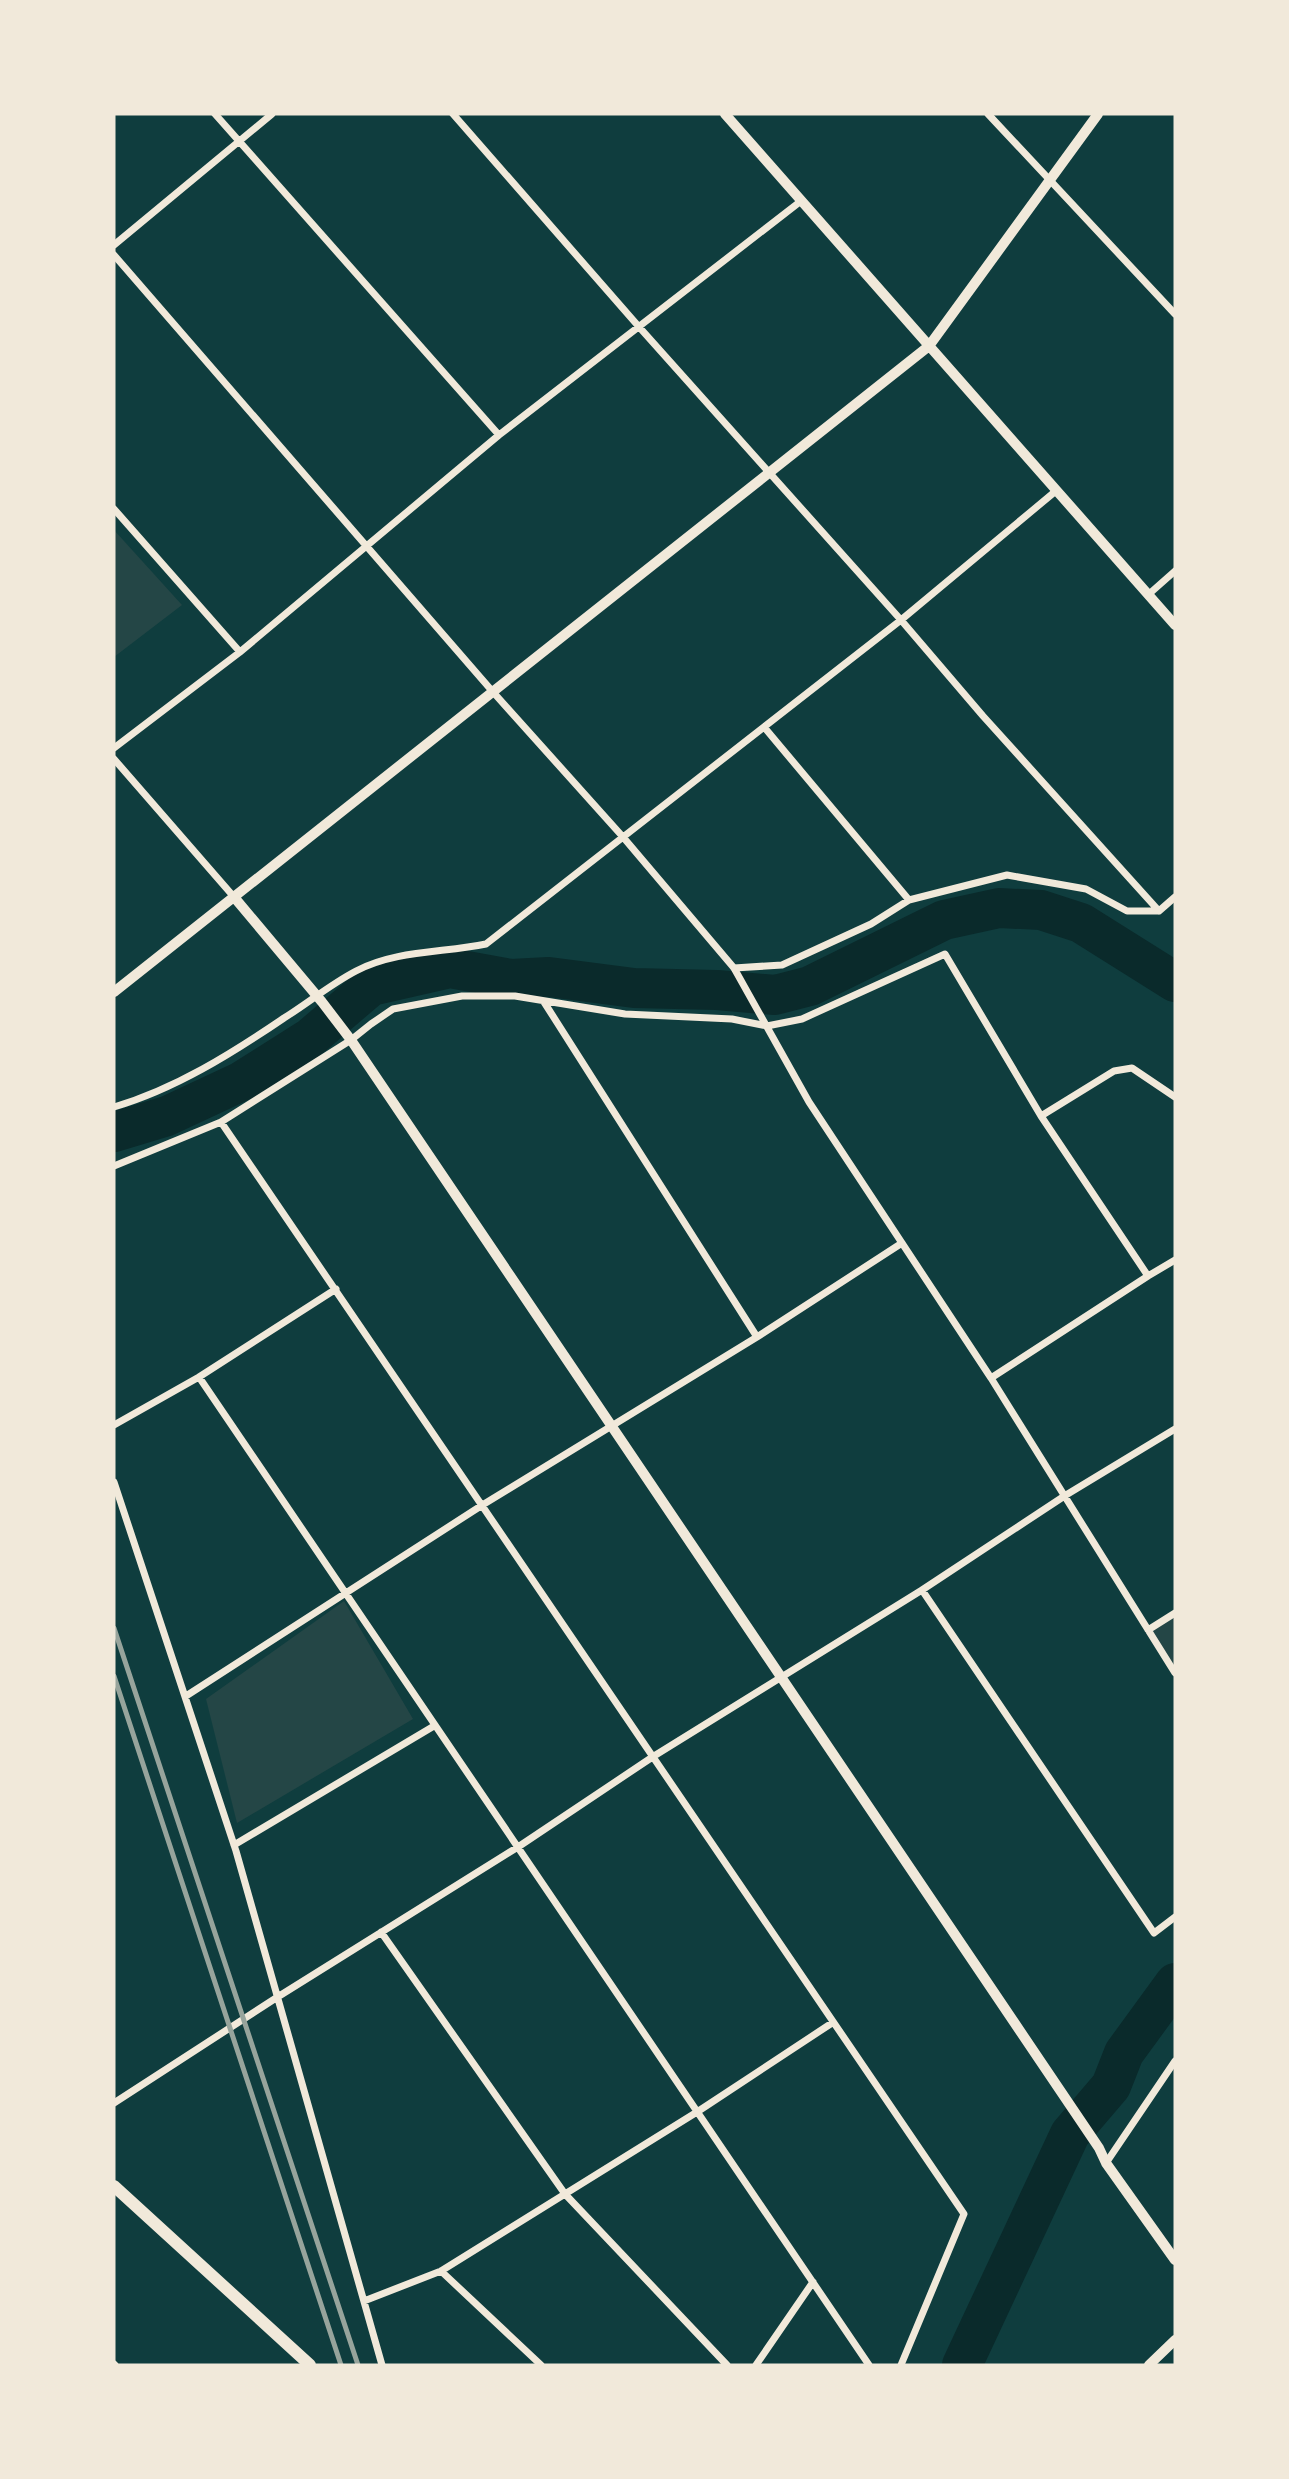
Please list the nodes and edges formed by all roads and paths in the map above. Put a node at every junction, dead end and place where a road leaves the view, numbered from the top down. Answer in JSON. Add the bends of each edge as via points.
{"nodes":[{"id":1,"x":215,"y":114,"type":"edge"},
{"id":2,"x":272,"y":114,"type":"edge"},
{"id":3,"x":453,"y":114,"type":"edge"},
{"id":4,"x":725,"y":114,"type":"edge"},
{"id":5,"x":988,"y":114,"type":"edge"},
{"id":6,"x":1098,"y":114,"type":"edge"},
{"id":7,"x":239,"y":141,"type":"junction"},
{"id":8,"x":1049,"y":178,"type":"junction"},
{"id":9,"x":801,"y":201,"type":"junction"},
{"id":10,"x":114,"y":245,"type":"edge"},
{"id":11,"x":114,"y":255,"type":"edge"},
{"id":12,"x":1175,"y":314,"type":"edge"},
{"id":13,"x":640,"y":328,"type":"junction"},
{"id":14,"x":929,"y":346,"type":"junction"},
{"id":15,"x":499,"y":435,"type":"junction"},
{"id":16,"x":769,"y":473,"type":"junction"},
{"id":17,"x":1057,"y":490,"type":"junction"},
{"id":18,"x":114,"y":509,"type":"edge"},
{"id":19,"x":366,"y":547,"type":"junction"},
{"id":20,"x":1175,"y":571,"type":"edge"},
{"id":21,"x":1149,"y":594,"type":"junction"},
{"id":22,"x":901,"y":620,"type":"junction"},
{"id":23,"x":1175,"y":625,"type":"edge"},
{"id":24,"x":240,"y":652,"type":"junction"},
{"id":25,"x":493,"y":692,"type":"junction"},
{"id":26,"x":764,"y":727,"type":"junction"},
{"id":27,"x":114,"y":748,"type":"edge"},
{"id":28,"x":114,"y":760,"type":"edge"},
{"id":29,"x":623,"y":837,"type":"junction"},
{"id":30,"x":234,"y":897,"type":"junction"},
{"id":31,"x":1175,"y":897,"type":"edge"},
{"id":32,"x":909,"y":900,"type":"junction"},
{"id":33,"x":1159,"y":911,"type":"junction"},
{"id":34,"x":734,"y":968,"type":"junction"},
{"id":35,"x":114,"y":992,"type":"edge"},
{"id":36,"x":320,"y":999,"type":"junction"},
{"id":37,"x":544,"y":1002,"type":"junction"},
{"id":38,"x":767,"y":1026,"type":"junction"},
{"id":39,"x":351,"y":1040,"type":"junction"},
{"id":40,"x":1175,"y":1097,"type":"edge"},
{"id":41,"x":114,"y":1107,"type":"edge"},
{"id":42,"x":1041,"y":1116,"type":"junction"},
{"id":43,"x":221,"y":1122,"type":"junction"},
{"id":44,"x":114,"y":1166,"type":"edge"},
{"id":45,"x":902,"y":1243,"type":"junction"},
{"id":46,"x":1175,"y":1261,"type":"edge"},
{"id":47,"x":1148,"y":1276,"type":"junction"},
{"id":48,"x":336,"y":1289,"type":"junction"},
{"id":49,"x":757,"y":1337,"type":"junction"},
{"id":50,"x":199,"y":1377,"type":"junction"},
{"id":51,"x":991,"y":1378,"type":"junction"},
{"id":52,"x":114,"y":1425,"type":"edge"},
{"id":53,"x":611,"y":1427,"type":"junction"},
{"id":54,"x":1175,"y":1429,"type":"edge"},
{"id":55,"x":114,"y":1482,"type":"edge"},
{"id":56,"x":1066,"y":1495,"type":"junction"},
{"id":57,"x":484,"y":1504,"type":"junction"},
{"id":58,"x":922,"y":1590,"type":"junction"},
{"id":59,"x":346,"y":1594,"type":"junction"},
{"id":60,"x":1175,"y":1613,"type":"edge"},
{"id":61,"x":1148,"y":1630,"type":"junction"},
{"id":62,"x":1175,"y":1673,"type":"edge"},
{"id":63,"x":780,"y":1677,"type":"junction"},
{"id":64,"x":186,"y":1696,"type":"junction"},
{"id":65,"x":434,"y":1726,"type":"junction"},
{"id":66,"x":654,"y":1756,"type":"junction"},
{"id":67,"x":234,"y":1845,"type":"junction"},
{"id":68,"x":518,"y":1847,"type":"junction"},
{"id":69,"x":1175,"y":1917,"type":"edge"},
{"id":70,"x":382,"y":1932,"type":"junction"},
{"id":71,"x":276,"y":1998,"type":"junction"},
{"id":72,"x":832,"y":2023,"type":"junction"},
{"id":73,"x":1175,"y":2061,"type":"edge"},
{"id":74,"x":114,"y":2103,"type":"edge"},
{"id":75,"x":696,"y":2112,"type":"junction"},
{"id":76,"x":1106,"y":2163,"type":"junction"},
{"id":77,"x":114,"y":2186,"type":"edge"},
{"id":78,"x":565,"y":2194,"type":"junction"},
{"id":79,"x":1175,"y":2260,"type":"edge"},
{"id":80,"x":441,"y":2272,"type":"junction"},
{"id":81,"x":813,"y":2283,"type":"junction"},
{"id":82,"x":364,"y":2301,"type":"junction"},
{"id":83,"x":1175,"y":2340,"type":"edge"},
{"id":84,"x":310,"y":2365,"type":"edge"},
{"id":85,"x":383,"y":2365,"type":"edge"},
{"id":86,"x":541,"y":2365,"type":"edge"},
{"id":87,"x":727,"y":2365,"type":"edge"},
{"id":88,"x":756,"y":2365,"type":"edge"},
{"id":89,"x":869,"y":2365,"type":"edge"},
{"id":90,"x":901,"y":2365,"type":"edge"},
{"id":91,"x":1149,"y":2365,"type":"edge"}],
"edges":[{"from":1,"to":7,"type":"street"},
{"from":2,"to":7,"type":"street"},
{"from":3,"to":13,"type":"street"},
{"from":4,"to":9,"type":"street"},
{"from":5,"to":8,"type":"street"},
{"from":6,"to":8,"type":"street"},
{"from":7,"to":10,"type":"street"},
{"from":7,"to":15,"type":"street"},
{"from":8,"to":12,"type":"street"},
{"from":8,"to":14,"type":"street"},
{"from":9,"to":13,"type":"street"},
{"from":9,"to":14,"type":"street"},
{"from":11,"to":19,"type":"street"},
{"from":13,"to":15,"type":"street"},
{"from":13,"to":16,"type":"street"},
{"from":14,"to":16,"type":"street"},
{"from":14,"to":17,"type":"street"},
{"from":15,"to":19,"type":"street"},
{"from":16,"to":22,"type":"street"},
{"from":16,"to":25,"type":"street"},
{"from":17,"to":21,"type":"street"},
{"from":17,"to":22,"type":"street"},
{"from":18,"to":24,"type":"street"},
{"from":19,"to":24,"type":"street"},
{"from":19,"to":25,"type":"street"},
{"from":20,"to":21,"type":"street"},
{"from":21,"to":23,"type":"street"},
{"from":22,"to":26,"type":"street"},
{"from":22,"to":33,"type":"street"},
{"from":24,"to":27,"type":"street"},
{"from":25,"to":29,"type":"street"},
{"from":25,"to":30,"type":"street"},
{"from":26,"to":29,"type":"street"},
{"from":26,"to":32,"type":"street"},
{"from":28,"to":30,"type":"street"},
{"from":29,"to":34,"type":"street"},
{"from":29,"to":36,"type":"street","via":[[486,944],[390,958],[357,971]]},
{"from":30,"to":35,"type":"street"},
{"from":30,"to":36,"type":"street"},
{"from":31,"to":33,"type":"street"},
{"from":32,"to":33,"type":"street","via":[[1007,875],[1086,889],[1127,911]]},
{"from":32,"to":34,"type":"street","via":[[871,924],[782,965]]},
{"from":34,"to":38,"type":"street"},
{"from":36,"to":39,"type":"street"},
{"from":36,"to":41,"type":"street","via":[[178,1082]]},
{"from":37,"to":38,"type":"street"},
{"from":37,"to":39,"type":"street","via":[[515,996],[462,996],[393,1009]]},
{"from":37,"to":49,"type":"street"},
{"from":38,"to":42,"type":"street","via":[[802,1019],[945,954]]},
{"from":38,"to":45,"type":"street","via":[[809,1102]]},
{"from":39,"to":43,"type":"street"},
{"from":39,"to":53,"type":"street"},
{"from":40,"to":42,"type":"street","via":[[1132,1068],[1114,1071]]},
{"from":42,"to":47,"type":"street"},
{"from":43,"to":44,"type":"street"},
{"from":43,"to":48,"type":"street"},
{"from":45,"to":49,"type":"street"},
{"from":45,"to":51,"type":"street"},
{"from":46,"to":47,"type":"street"},
{"from":47,"to":51,"type":"street"},
{"from":48,"to":50,"type":"street"},
{"from":48,"to":57,"type":"street"},
{"from":49,"to":53,"type":"street"},
{"from":50,"to":52,"type":"street"},
{"from":50,"to":59,"type":"street"},
{"from":51,"to":56,"type":"street"},
{"from":53,"to":57,"type":"street"},
{"from":53,"to":63,"type":"street"},
{"from":54,"to":56,"type":"street"},
{"from":55,"to":64,"type":"street"},
{"from":56,"to":58,"type":"street"},
{"from":56,"to":61,"type":"street"},
{"from":57,"to":59,"type":"street"},
{"from":57,"to":66,"type":"street"},
{"from":58,"to":63,"type":"street"},
{"from":58,"to":69,"type":"street","via":[[1154,1933]]},
{"from":59,"to":64,"type":"street"},
{"from":59,"to":65,"type":"street"},
{"from":60,"to":61,"type":"street"},
{"from":61,"to":62,"type":"street"},
{"from":63,"to":66,"type":"street"},
{"from":63,"to":76,"type":"street"},
{"from":64,"to":67,"type":"street"},
{"from":65,"to":67,"type":"street"},
{"from":65,"to":68,"type":"street"},
{"from":66,"to":68,"type":"street"},
{"from":66,"to":72,"type":"street"},
{"from":67,"to":71,"type":"street"},
{"from":68,"to":70,"type":"street"},
{"from":68,"to":75,"type":"street"},
{"from":70,"to":71,"type":"street"},
{"from":70,"to":78,"type":"street"},
{"from":71,"to":74,"type":"street"},
{"from":71,"to":82,"type":"street"},
{"from":72,"to":75,"type":"street"},
{"from":72,"to":90,"type":"street","via":[[964,2214]]},
{"from":73,"to":76,"type":"street"},
{"from":75,"to":78,"type":"street"},
{"from":75,"to":81,"type":"street"},
{"from":76,"to":79,"type":"street"},
{"from":77,"to":84,"type":"main road"},
{"from":78,"to":80,"type":"street"},
{"from":78,"to":87,"type":"street"},
{"from":80,"to":82,"type":"street"},
{"from":80,"to":86,"type":"street"},
{"from":81,"to":88,"type":"street"},
{"from":81,"to":89,"type":"street"},
{"from":82,"to":85,"type":"street"},
{"from":83,"to":91,"type":"street"}]}
